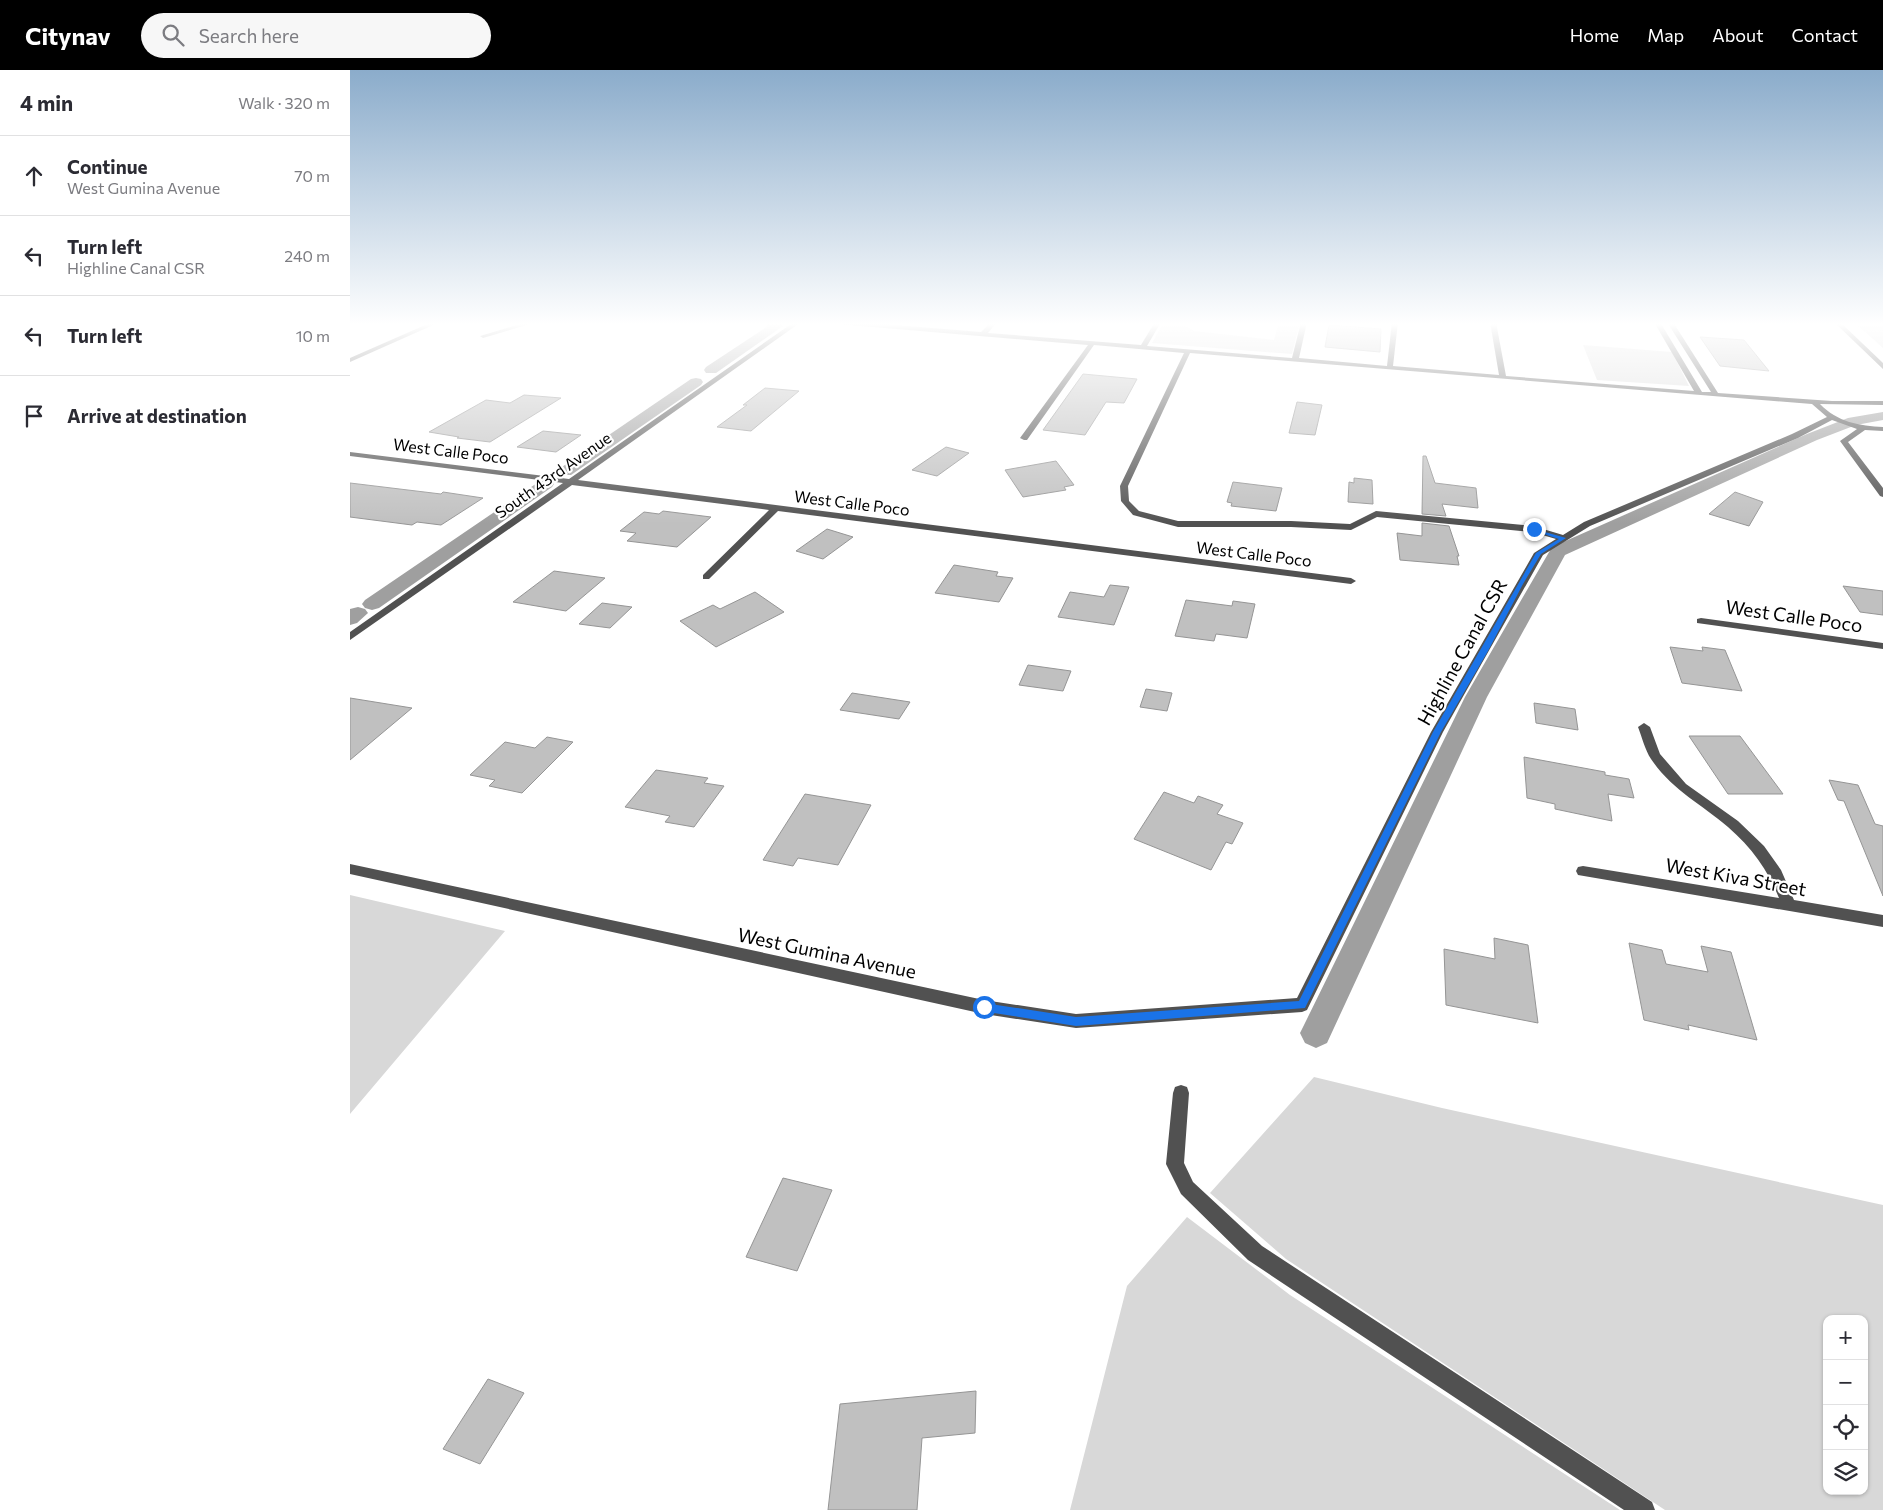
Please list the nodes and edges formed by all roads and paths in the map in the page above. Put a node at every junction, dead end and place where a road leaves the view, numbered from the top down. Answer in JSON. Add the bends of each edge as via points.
{"nodes":[{"id":1,"x":702,"y":389,"type":"edge"},
{"id":2,"x":1059,"y":389,"type":"edge"},
{"id":3,"x":1170,"y":389,"type":"edge"},
{"id":4,"x":1652,"y":389,"type":"edge"},
{"id":5,"x":1697,"y":389,"type":"edge"},
{"id":6,"x":1712,"y":389,"type":"edge"},
{"id":7,"x":1699,"y":393,"type":"junction"},
{"id":8,"x":1716,"y":395,"type":"junction"},
{"id":9,"x":1814,"y":402,"type":"junction"},
{"id":10,"x":1883,"y":403,"type":"edge"},
{"id":11,"x":1832,"y":417,"type":"junction"},
{"id":12,"x":1862,"y":429,"type":"junction"},
{"id":13,"x":1883,"y":429,"type":"edge"},
{"id":14,"x":1024,"y":438,"type":"dead end"},
{"id":15,"x":350,"y":454,"type":"edge"},
{"id":16,"x":572,"y":481,"type":"junction"},
{"id":17,"x":1883,"y":494,"type":"edge"},
{"id":18,"x":775,"y":509,"type":"junction"},
{"id":19,"x":1564,"y":538,"type":"junction"},
{"id":20,"x":706,"y":577,"type":"dead end"},
{"id":21,"x":1351,"y":581,"type":"dead end"},
{"id":22,"x":1701,"y":621,"type":"dead end"},
{"id":23,"x":350,"y":637,"type":"edge"},
{"id":24,"x":1883,"y":646,"type":"edge"},
{"id":25,"x":1644,"y":727,"type":"dead end"},
{"id":26,"x":350,"y":869,"type":"edge"},
{"id":27,"x":1583,"y":871,"type":"dead end"},
{"id":28,"x":1789,"y":905,"type":"junction"},
{"id":29,"x":1883,"y":921,"type":"edge"},
{"id":30,"x":1302,"y":1005,"type":"joint"},
{"id":31,"x":1181,"y":1093,"type":"dead end"},
{"id":32,"x":1644,"y":1510,"type":"edge"}],
"edges":[{"from":1,"to":16,"type":"street","name":"South 43rd Avenue"},
{"from":2,"to":14,"type":"street"},
{"from":3,"to":19,"type":"street","via":[[1124,486],[1125,501],[1136,512],[1178,524],[1290,524],[1351,528],[1376,514],[1534,529]]},
{"from":4,"to":7,"type":"street"},
{"from":5,"to":7,"type":"street"},
{"from":6,"to":8,"type":"street"},
{"from":7,"to":8,"type":"street"},
{"from":8,"to":9,"type":"street"},
{"from":9,"to":10,"type":"street"},
{"from":9,"to":11,"type":"street"},
{"from":11,"to":12,"type":"street"},
{"from":11,"to":19,"type":"street","name":"Highline Canal CSR","via":[[1795,436],[1587,524]]},
{"from":12,"to":13,"type":"street"},
{"from":12,"to":17,"type":"street","via":[[1844,441]]},
{"from":15,"to":16,"type":"street","name":"West Calle Poco"},
{"from":16,"to":18,"type":"street","name":"West Calle Poco"},
{"from":16,"to":23,"type":"street","name":"South 43rd Avenue"},
{"from":18,"to":20,"type":"street"},
{"from":18,"to":21,"type":"street","name":"West Calle Poco"},
{"from":19,"to":30,"type":"street","name":"Highline Canal CSR","via":[[1539,553],[1520,584],[1437,732]]},
{"from":22,"to":24,"type":"street","name":"West Calle Poco"},
{"from":25,"to":28,"type":"street","via":[[1655,756],[1682,787],[1732,824],[1759,850],[1776,874]]},
{"from":26,"to":30,"type":"street","name":"West Gumina Avenue","via":[[984,1007],[1076,1021]]},
{"from":27,"to":28,"type":"street","name":"West Kiva Street"},
{"from":28,"to":29,"type":"street","name":"West Kiva Street"},
{"from":31,"to":32,"type":"street","via":[[1175,1164],[1187,1188],[1255,1253]]}]}
